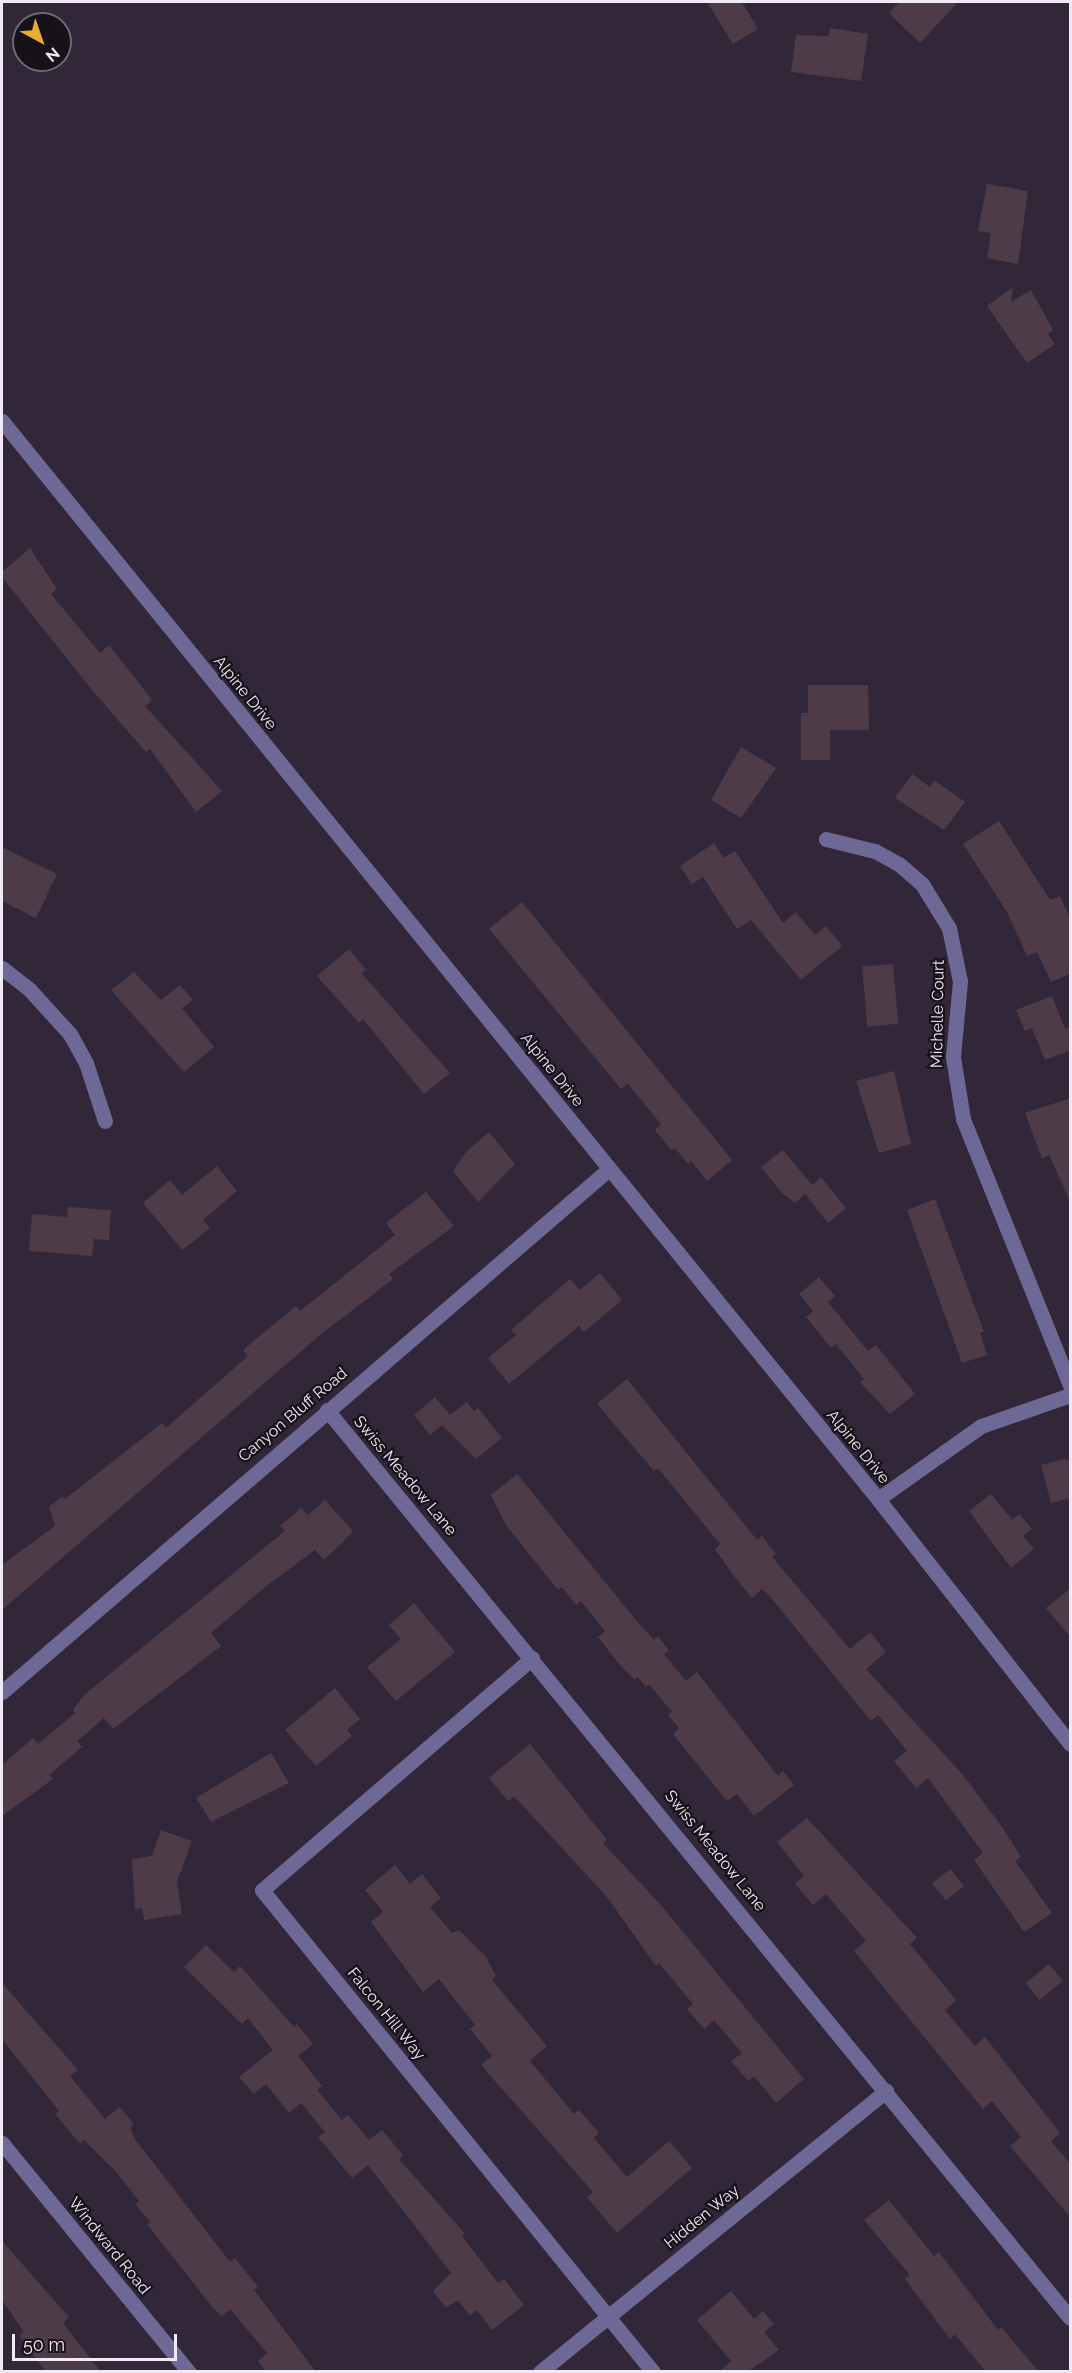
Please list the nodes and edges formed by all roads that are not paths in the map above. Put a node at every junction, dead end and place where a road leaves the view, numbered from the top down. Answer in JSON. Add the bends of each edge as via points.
{"nodes":[{"id":1,"x":2,"y":421,"type":"edge"},
{"id":2,"x":826,"y":839,"type":"dead end"},
{"id":3,"x":2,"y":969,"type":"edge"},
{"id":4,"x":105,"y":1121,"type":"dead end"},
{"id":5,"x":609,"y":1169,"type":"junction"},
{"id":6,"x":1071,"y":1385,"type":"edge"},
{"id":7,"x":1071,"y":1395,"type":"edge"},
{"id":8,"x":327,"y":1410,"type":"junction"},
{"id":9,"x":878,"y":1500,"type":"junction"},
{"id":10,"x":532,"y":1658,"type":"junction"},
{"id":11,"x":2,"y":1692,"type":"edge"},
{"id":12,"x":1071,"y":1744,"type":"edge"},
{"id":13,"x":886,"y":2091,"type":"junction"},
{"id":14,"x":2,"y":2143,"type":"edge"},
{"id":15,"x":608,"y":2316,"type":"junction"},
{"id":16,"x":1071,"y":2318,"type":"edge"},
{"id":17,"x":189,"y":2372,"type":"edge"},
{"id":18,"x":540,"y":2372,"type":"edge"},
{"id":19,"x":653,"y":2372,"type":"edge"}],
"edges":[{"from":1,"to":5,"type":"street","name":"Alpine Drive"},
{"from":2,"to":6,"type":"street","name":"Michelle Court","via":[[875,851],[900,865],[922,884],[949,928],[960,981],[953,1057],[963,1119]]},
{"from":3,"to":4,"type":"street","via":[[29,989],[70,1034],[90,1071]]},
{"from":5,"to":8,"type":"street","name":"Canyon Bluff Road"},
{"from":5,"to":9,"type":"street","name":"Alpine Drive"},
{"from":7,"to":9,"type":"street","via":[[981,1426]]},
{"from":8,"to":10,"type":"street","name":"Swiss Meadow Lane"},
{"from":8,"to":11,"type":"street","name":"Canyon Bluff Road"},
{"from":9,"to":12,"type":"street","name":"Alpine Drive"},
{"from":10,"to":13,"type":"street","name":"Swiss Meadow Lane"},
{"from":10,"to":15,"type":"street","name":"Falcon Hill Way","via":[[262,1890]]},
{"from":13,"to":15,"type":"street","name":"Hidden Way"},
{"from":13,"to":16,"type":"street","name":"Swiss Meadow Lane"},
{"from":14,"to":17,"type":"street","name":"Windward Road"},
{"from":15,"to":18,"type":"street","name":"Hidden Way"},
{"from":15,"to":19,"type":"street"}]}
